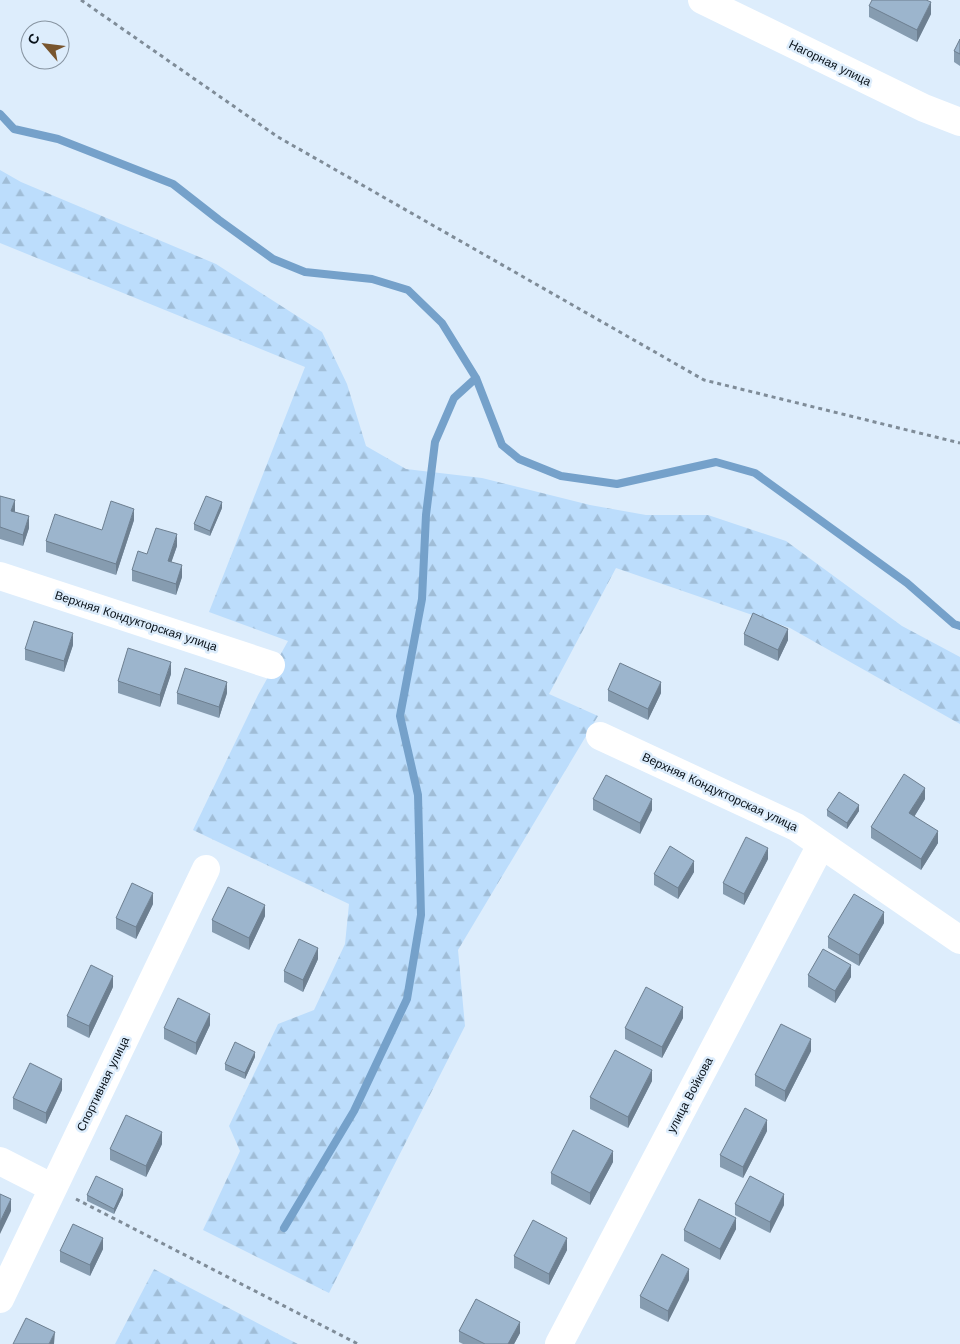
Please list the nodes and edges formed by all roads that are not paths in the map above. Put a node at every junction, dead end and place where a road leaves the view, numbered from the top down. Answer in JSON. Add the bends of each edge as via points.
{"nodes":[{"id":1,"x":702,"y":0,"type":"edge"},
{"id":2,"x":960,"y":122,"type":"edge"},
{"id":3,"x":0,"y":576,"type":"edge"},
{"id":4,"x":271,"y":665,"type":"dead end"},
{"id":5,"x":600,"y":736,"type":"dead end"},
{"id":6,"x":821,"y":845,"type":"junction"},
{"id":7,"x":206,"y":869,"type":"dead end"},
{"id":8,"x":960,"y":940,"type":"edge"},
{"id":9,"x":0,"y":1161,"type":"edge"},
{"id":10,"x":53,"y":1188,"type":"junction"},
{"id":11,"x":0,"y":1300,"type":"edge"},
{"id":12,"x":559,"y":1344,"type":"edge"}],
"edges":[{"from":1,"to":2,"type":"street","name":"Нагорная улица","via":[[924,108]]},
{"from":3,"to":4,"type":"street","name":"Верхняя Кондукторская улица"},
{"from":5,"to":6,"type":"street","name":"Верхняя Кондукторская улица","via":[[796,827]]},
{"from":6,"to":8,"type":"street","name":"Верхняя Кондукторская улица"},
{"from":6,"to":12,"type":"street","name":"улица Войкова"},
{"from":7,"to":10,"type":"street","name":"Спортивная улица"},
{"from":9,"to":10,"type":"street"},
{"from":10,"to":11,"type":"street","name":"Спортивная улица"}]}
